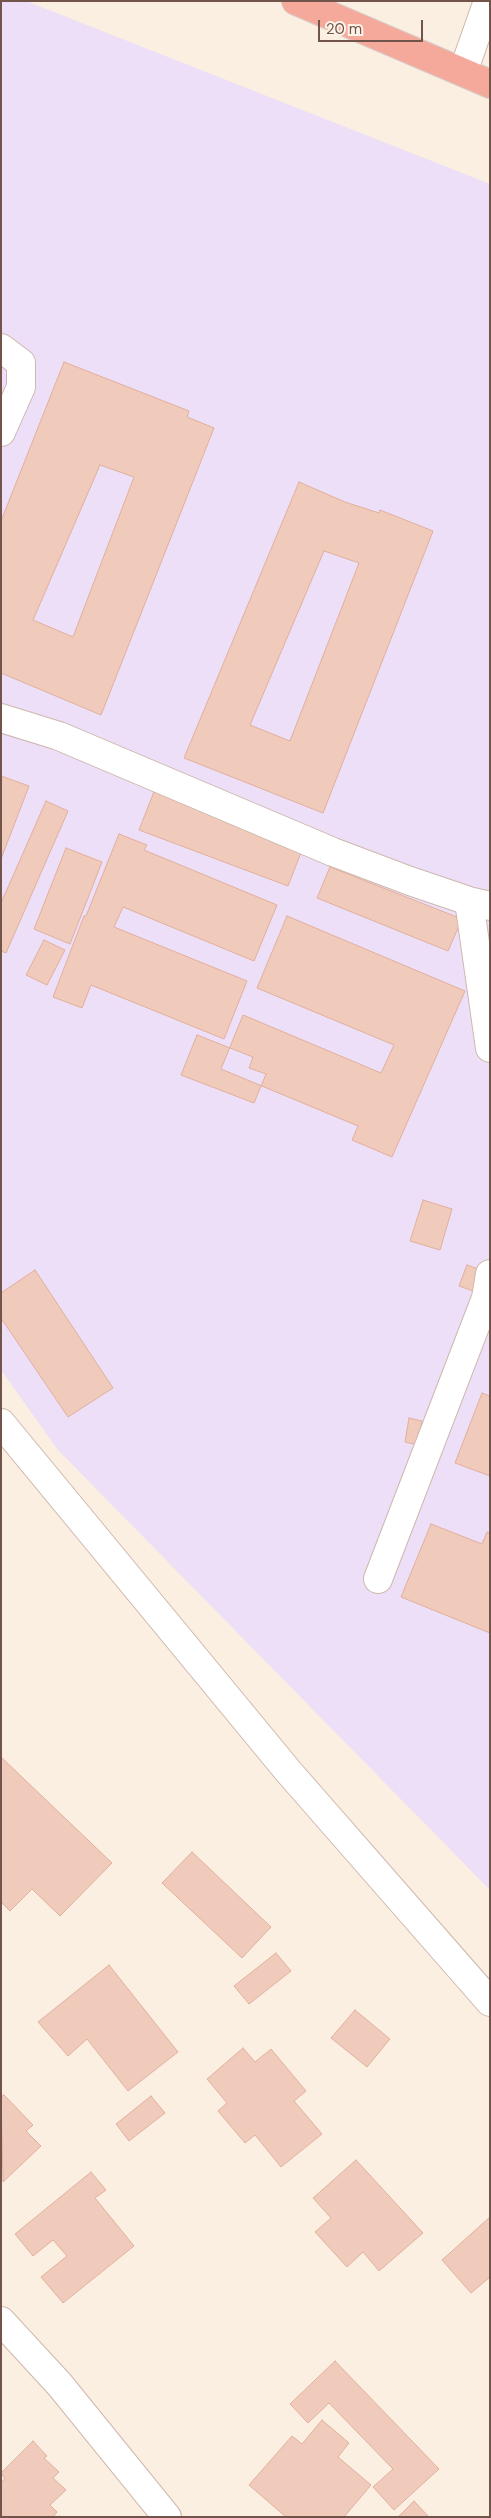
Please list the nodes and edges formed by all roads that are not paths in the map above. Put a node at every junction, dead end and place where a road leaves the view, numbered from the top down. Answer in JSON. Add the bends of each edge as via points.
{"nodes":[{"id":1,"x":296,"y":1,"type":"edge"},
{"id":2,"x":488,"y":1,"type":"edge"},
{"id":3,"x":463,"y":72,"type":"junction"},
{"id":4,"x":490,"y":84,"type":"edge"},
{"id":5,"x":1,"y":348,"type":"edge"},
{"id":6,"x":1,"y":432,"type":"edge"},
{"id":7,"x":1,"y":718,"type":"edge"},
{"id":8,"x":480,"y":904,"type":"edge"},
{"id":9,"x":490,"y":1048,"type":"edge"},
{"id":10,"x":490,"y":1274,"type":"edge"},
{"id":11,"x":1,"y":1423,"type":"edge"},
{"id":12,"x":378,"y":1579,"type":"dead end"},
{"id":13,"x":490,"y":2002,"type":"edge"},
{"id":14,"x":1,"y":2321,"type":"edge"},
{"id":15,"x":167,"y":2517,"type":"edge"}],
"edges":[{"from":1,"to":3,"type":"highway"},
{"from":2,"to":3,"type":"street"},
{"from":3,"to":4,"type":"highway"},
{"from":5,"to":6,"type":"street","via":[[21,363],[21,387]]},
{"from":7,"to":8,"type":"street","via":[[59,736],[333,852]]},
{"from":8,"to":9,"type":"street"},
{"from":10,"to":12,"type":"street","via":[[486,1298]]},
{"from":11,"to":13,"type":"street","via":[[288,1771]]},
{"from":14,"to":15,"type":"street","via":[[60,2385]]}]}
